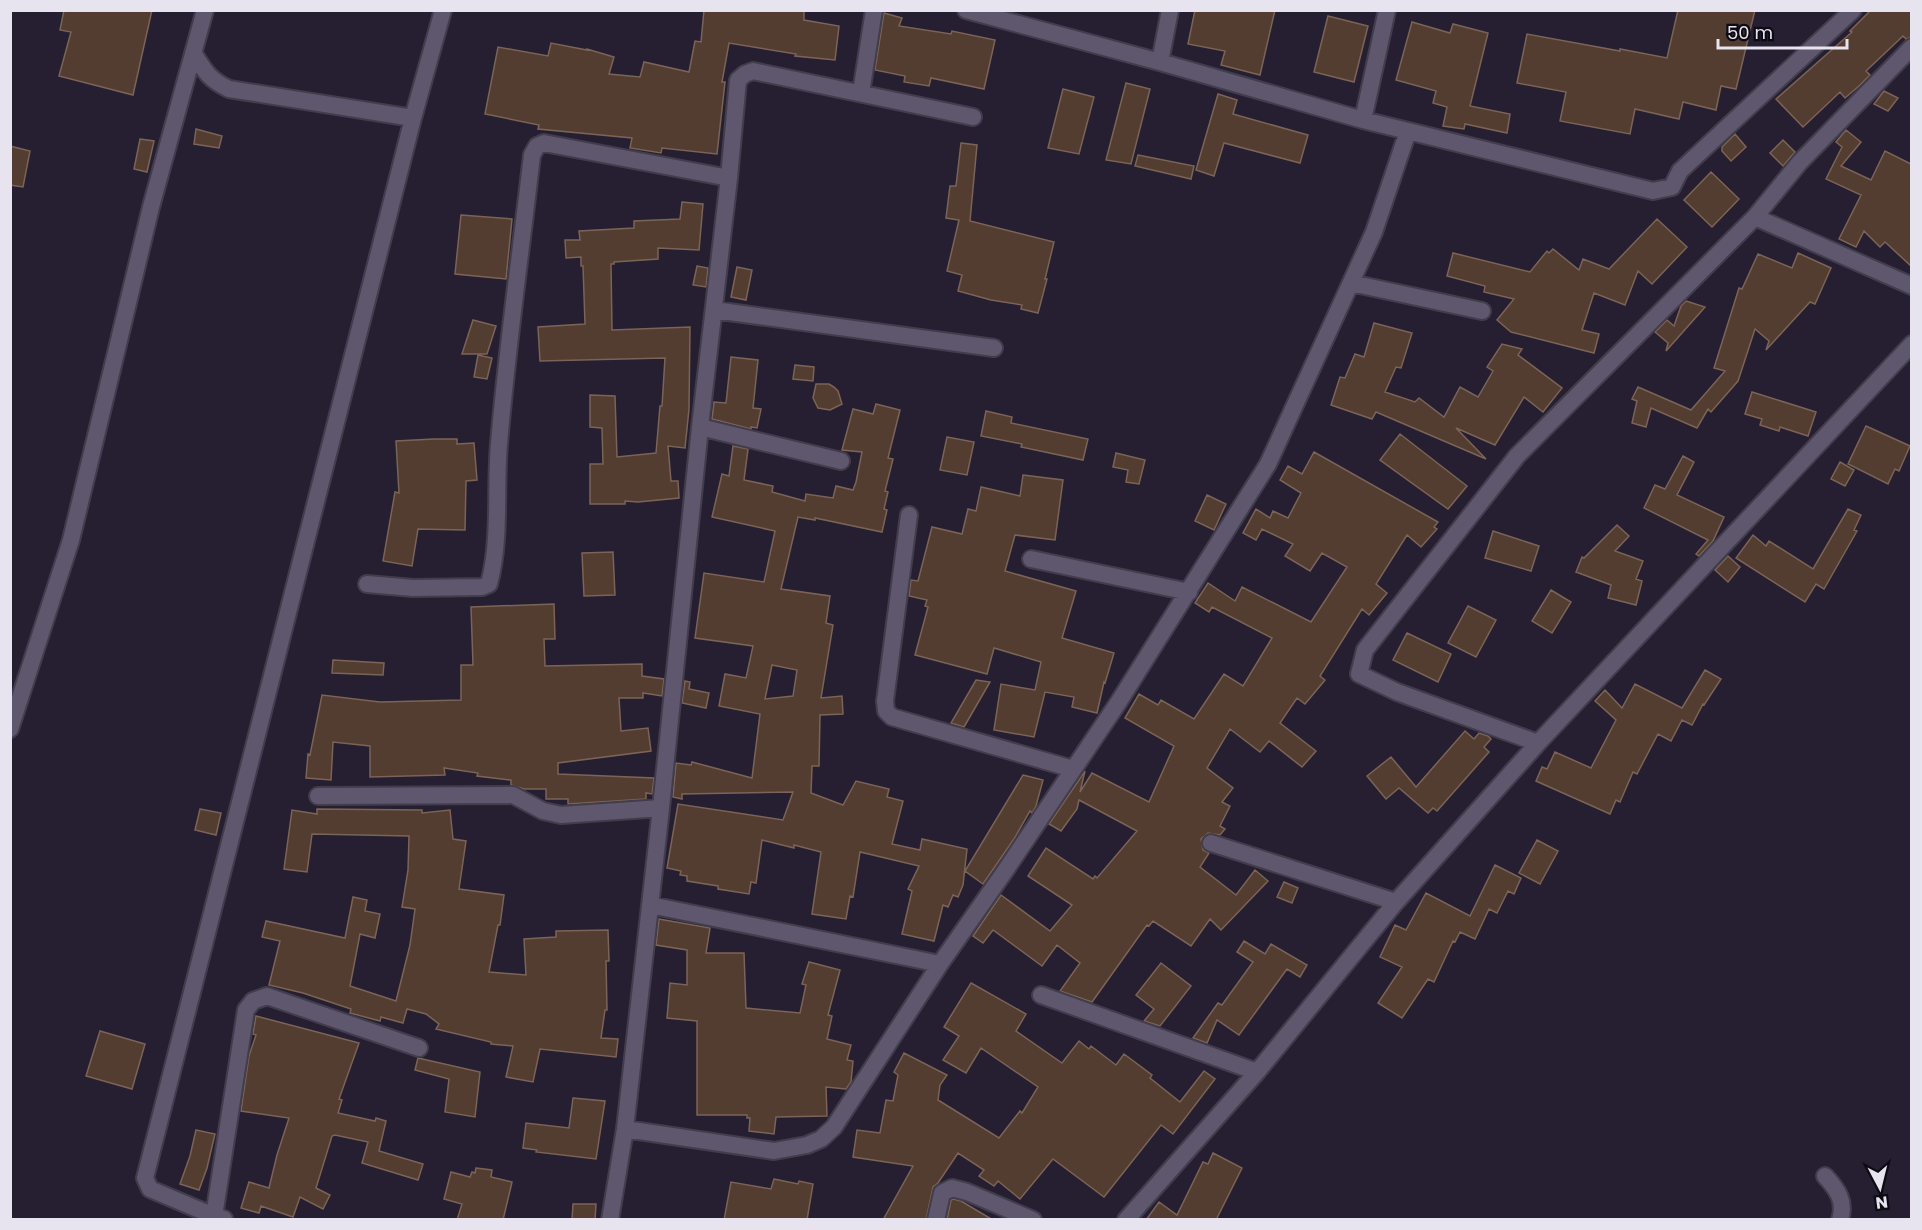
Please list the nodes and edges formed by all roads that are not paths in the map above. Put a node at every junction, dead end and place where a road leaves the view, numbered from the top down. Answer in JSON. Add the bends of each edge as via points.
{"nodes":[{"id":1,"x":205,"y":10,"type":"edge"},
{"id":2,"x":443,"y":10,"type":"edge"},
{"id":3,"x":874,"y":10,"type":"edge"},
{"id":4,"x":966,"y":10,"type":"edge"},
{"id":5,"x":1170,"y":10,"type":"edge"},
{"id":6,"x":1388,"y":10,"type":"edge"},
{"id":7,"x":1849,"y":11,"type":"edge"},
{"id":8,"x":1911,"y":47,"type":"edge"},
{"id":9,"x":194,"y":54,"type":"junction"},
{"id":10,"x":1160,"y":62,"type":"junction"},
{"id":11,"x":861,"y":93,"type":"junction"},
{"id":12,"x":973,"y":117,"type":"dead end"},
{"id":13,"x":413,"y":118,"type":"junction"},
{"id":14,"x":1363,"y":120,"type":"junction"},
{"id":15,"x":1408,"y":131,"type":"junction"},
{"id":16,"x":729,"y":178,"type":"junction"},
{"id":17,"x":1755,"y":218,"type":"junction"},
{"id":18,"x":1351,"y":283,"type":"junction"},
{"id":19,"x":1911,"y":286,"type":"edge"},
{"id":20,"x":714,"y":310,"type":"junction"},
{"id":21,"x":1482,"y":311,"type":"dead end"},
{"id":22,"x":1911,"y":344,"type":"edge"},
{"id":23,"x":994,"y":348,"type":"dead end"},
{"id":24,"x":700,"y":427,"type":"junction"},
{"id":25,"x":841,"y":461,"type":"dead end"},
{"id":26,"x":909,"y":515,"type":"dead end"},
{"id":27,"x":1031,"y":559,"type":"dead end"},
{"id":28,"x":367,"y":584,"type":"dead end"},
{"id":29,"x":1189,"y":592,"type":"junction"},
{"id":30,"x":10,"y":729,"type":"edge"},
{"id":31,"x":1538,"y":743,"type":"junction"},
{"id":32,"x":1073,"y":769,"type":"junction"},
{"id":33,"x":318,"y":796,"type":"dead end"},
{"id":34,"x":661,"y":808,"type":"junction"},
{"id":35,"x":1211,"y":843,"type":"dead end"},
{"id":36,"x":1396,"y":902,"type":"junction"},
{"id":37,"x":650,"y":905,"type":"junction"},
{"id":38,"x":940,"y":964,"type":"junction"},
{"id":39,"x":1041,"y":995,"type":"dead end"},
{"id":40,"x":419,"y":1048,"type":"dead end"},
{"id":41,"x":1257,"y":1072,"type":"junction"},
{"id":42,"x":625,"y":1130,"type":"junction"},
{"id":43,"x":1825,"y":1176,"type":"dead end"},
{"id":44,"x":219,"y":1218,"type":"edge"},
{"id":45,"x":610,"y":1220,"type":"edge"},
{"id":46,"x":936,"y":1220,"type":"edge"},
{"id":47,"x":1034,"y":1220,"type":"edge"},
{"id":48,"x":1126,"y":1220,"type":"edge"},
{"id":49,"x":1840,"y":1220,"type":"edge"}],
"edges":[{"from":1,"to":9,"type":"street"},
{"from":2,"to":13,"type":"street"},
{"from":3,"to":11,"type":"street"},
{"from":4,"to":10,"type":"street"},
{"from":5,"to":10,"type":"street"},
{"from":6,"to":14,"type":"street"},
{"from":7,"to":15,"type":"street","via":[[1680,171],[1672,187],[1653,191]]},
{"from":8,"to":17,"type":"street","via":[[1800,162]]},
{"from":9,"to":13,"type":"street","via":[[214,81],[229,89]]},
{"from":9,"to":30,"type":"street","via":[[151,207],[71,540]]},
{"from":10,"to":14,"type":"street"},
{"from":11,"to":12,"type":"street"},
{"from":11,"to":16,"type":"street","via":[[753,71],[745,74],[738,80]]},
{"from":13,"to":44,"type":"street","via":[[145,1178],[150,1190]]},
{"from":14,"to":15,"type":"street"},
{"from":15,"to":18,"type":"street","via":[[1374,232]]},
{"from":16,"to":20,"type":"street"},
{"from":16,"to":28,"type":"street","via":[[544,143],[537,146],[532,154],[499,446],[497,517],[489,584],[413,588]]},
{"from":17,"to":19,"type":"street"},
{"from":17,"to":31,"type":"street","via":[[1517,456],[1365,650],[1359,674],[1397,692]]},
{"from":18,"to":21,"type":"street"},
{"from":18,"to":29,"type":"street","via":[[1268,464]]},
{"from":20,"to":23,"type":"street"},
{"from":20,"to":24,"type":"street"},
{"from":22,"to":31,"type":"street"},
{"from":24,"to":25,"type":"street"},
{"from":24,"to":34,"type":"street"},
{"from":26,"to":32,"type":"street","via":[[886,711],[892,717]]},
{"from":27,"to":29,"type":"street"},
{"from":29,"to":32,"type":"street"},
{"from":31,"to":36,"type":"street"},
{"from":32,"to":38,"type":"street"},
{"from":33,"to":34,"type":"street","via":[[513,795],[543,811],[561,814]]},
{"from":34,"to":37,"type":"street"},
{"from":35,"to":36,"type":"street"},
{"from":36,"to":41,"type":"street"},
{"from":37,"to":38,"type":"street"},
{"from":37,"to":42,"type":"street"},
{"from":38,"to":42,"type":"street","via":[[834,1127],[821,1139],[774,1151]]},
{"from":39,"to":41,"type":"street"},
{"from":40,"to":44,"type":"street","via":[[267,996],[254,1001],[246,1010]]},
{"from":41,"to":48,"type":"street"},
{"from":42,"to":45,"type":"street"},
{"from":43,"to":49,"type":"street","via":[[1843,1204]]},
{"from":46,"to":47,"type":"street","via":[[942,1193],[952,1188]]}]}
